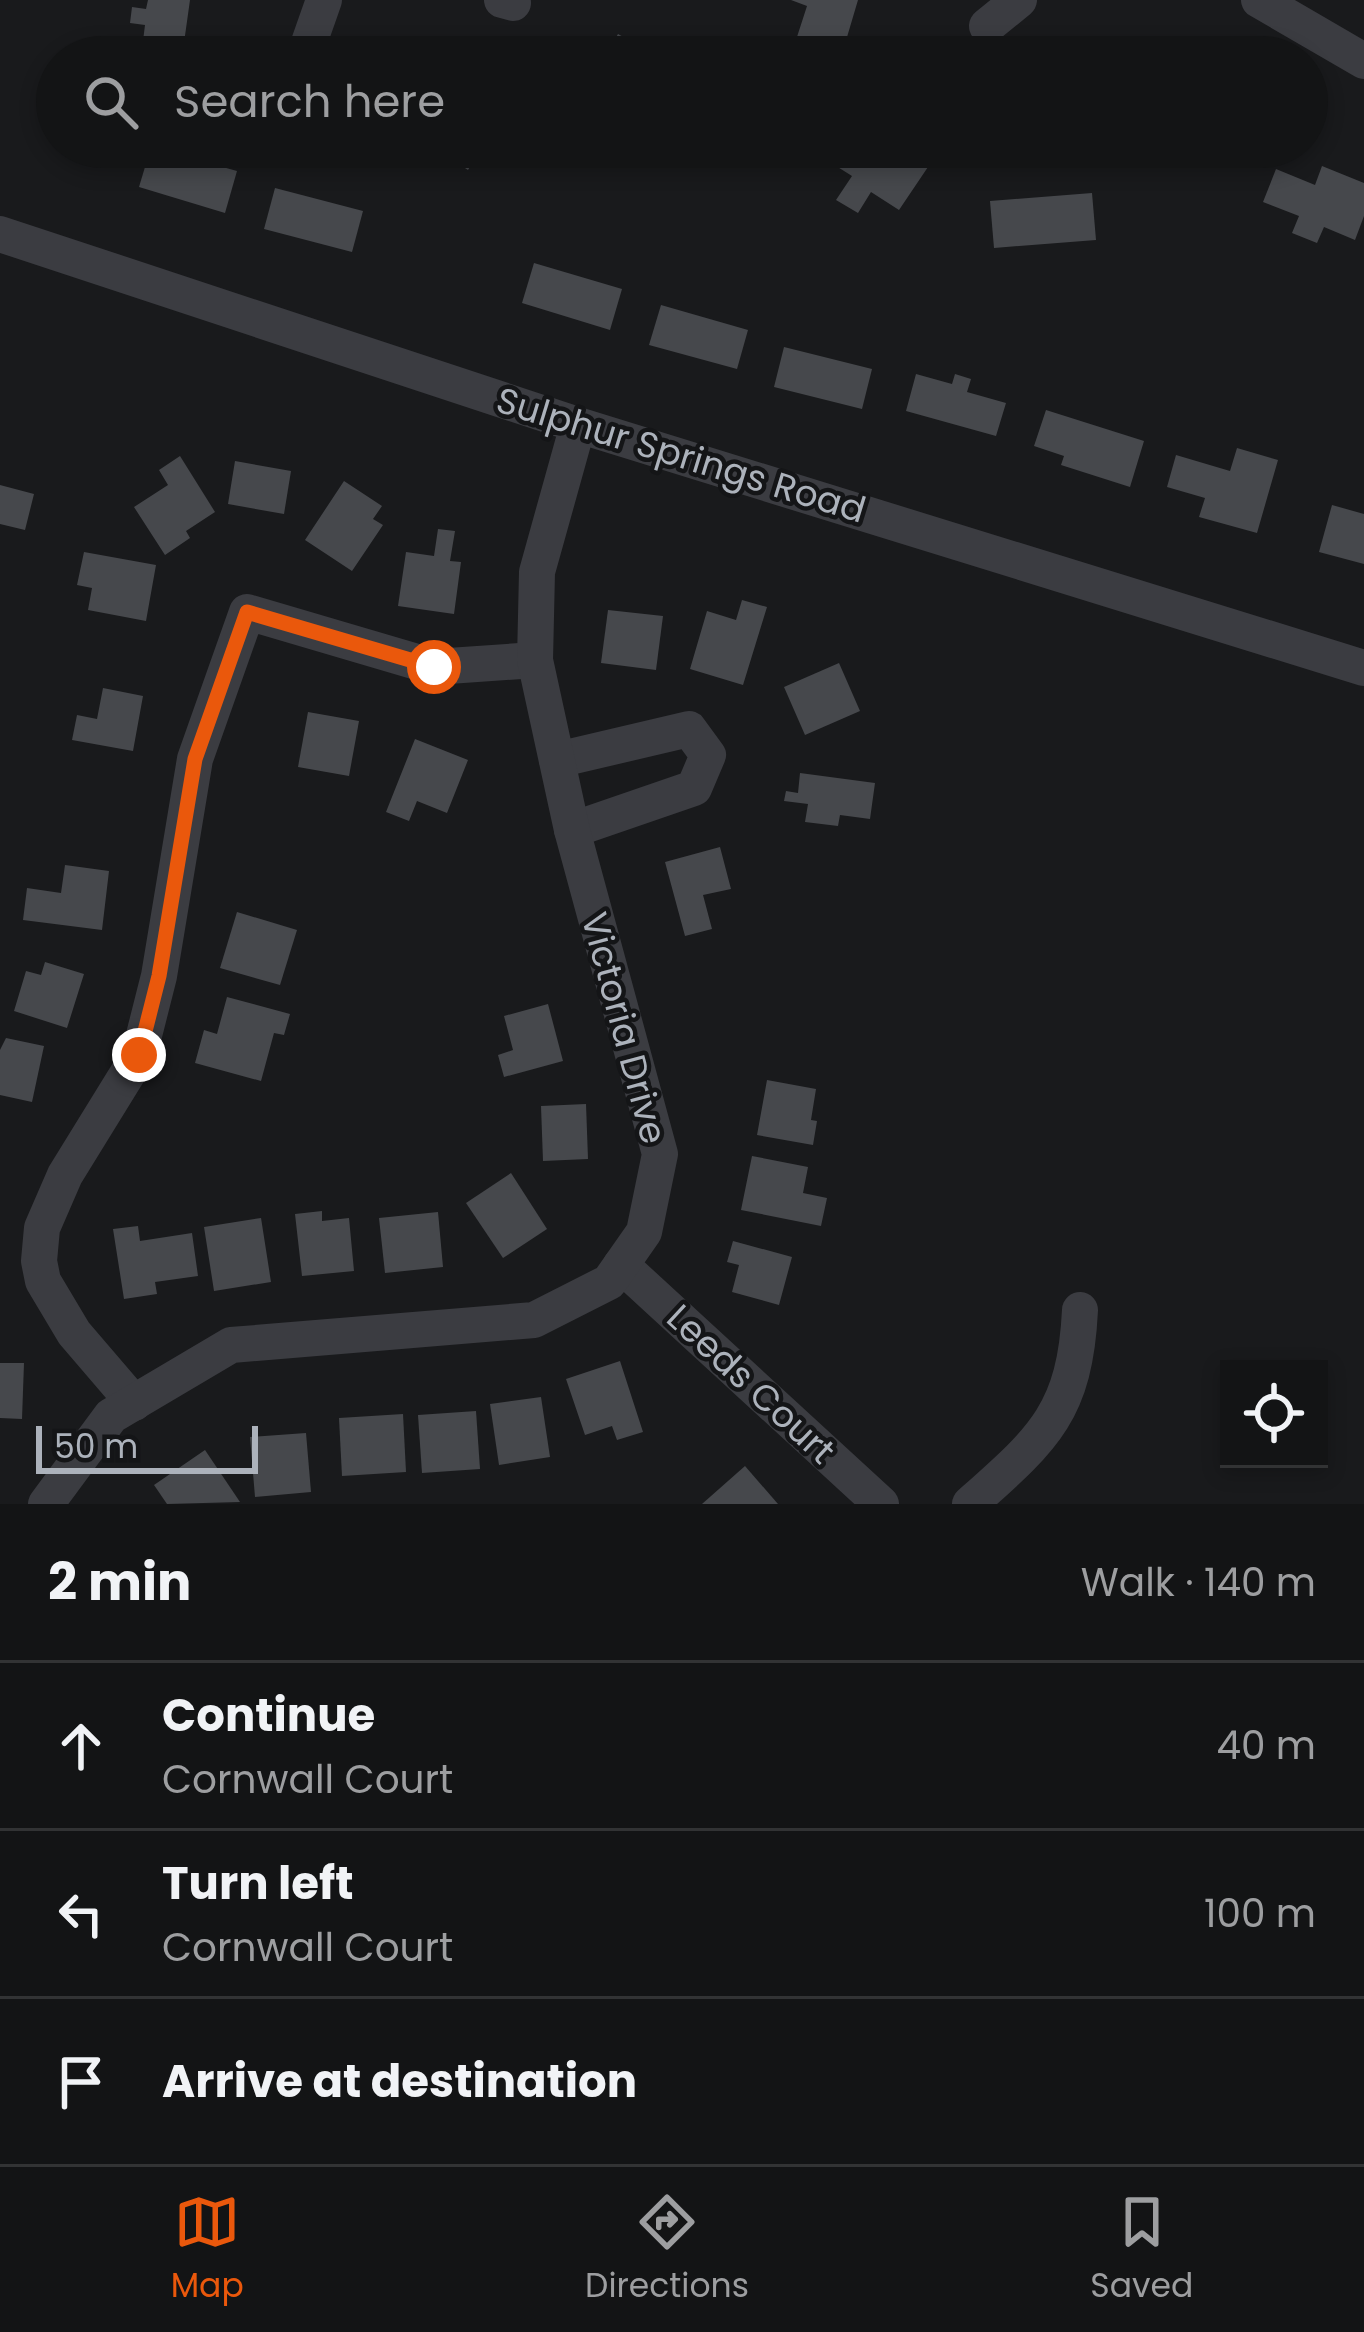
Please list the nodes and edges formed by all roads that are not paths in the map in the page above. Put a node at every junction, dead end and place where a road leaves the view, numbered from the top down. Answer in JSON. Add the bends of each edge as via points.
{"nodes":[{"id":1,"x":324,"y":0,"type":"edge"},
{"id":2,"x":1019,"y":0,"type":"edge"},
{"id":3,"x":1259,"y":0,"type":"edge"},
{"id":4,"x":986,"y":26,"type":"dead end"},
{"id":5,"x":311,"y":36,"type":"edge"},
{"id":6,"x":1321,"y":36,"type":"edge"},
{"id":7,"x":1328,"y":40,"type":"edge"},
{"id":8,"x":1364,"y":61,"type":"edge"},
{"id":9,"x":0,"y":234,"type":"edge"},
{"id":10,"x":578,"y":425,"type":"junction"},
{"id":11,"x":535,"y":660,"type":"junction"},
{"id":12,"x":1364,"y":668,"type":"edge"},
{"id":13,"x":557,"y":760,"type":"junction"},
{"id":14,"x":572,"y":830,"type":"junction"},
{"id":15,"x":621,"y":1265,"type":"junction"},
{"id":16,"x":1080,"y":1310,"type":"dead end"},
{"id":17,"x":134,"y":1403,"type":"junction"},
{"id":18,"x":46,"y":1504,"type":"edge"},
{"id":19,"x":880,"y":1504,"type":"edge"},
{"id":20,"x":970,"y":1504,"type":"edge"}],
"edges":[{"from":1,"to":5,"type":"street"},
{"from":2,"to":4,"type":"street"},
{"from":3,"to":6,"type":"street"},
{"from":7,"to":8,"type":"street"},
{"from":9,"to":10,"type":"street","name":"Sulphur Springs Road"},
{"from":10,"to":11,"type":"street","name":"Victoria Drive","via":[[537,572]]},
{"from":10,"to":12,"type":"street","name":"Sulphur Springs Road"},
{"from":11,"to":13,"type":"street","name":"Victoria Drive"},
{"from":11,"to":17,"type":"street","via":[[434,667],[247,612],[195,759],[139,1055],[65,1175],[43,1228],[43,1281],[74,1333]]},
{"from":13,"to":14,"type":"street","name":"Victoria Drive"},
{"from":13,"to":14,"type":"street","via":[[689,729],[708,754],[694,788]]},
{"from":14,"to":15,"type":"street","name":"Victoria Drive","via":[[660,1154],[644,1232]]},
{"from":15,"to":17,"type":"street","name":"Victoria Drive","via":[[609,1282],[534,1320],[231,1346]]},
{"from":15,"to":19,"type":"street","name":"Leeds Court"},
{"from":16,"to":20,"type":"street","via":[[1057,1416]]},
{"from":17,"to":18,"type":"street","name":"Victoria Drive","via":[[112,1416]]}]}
